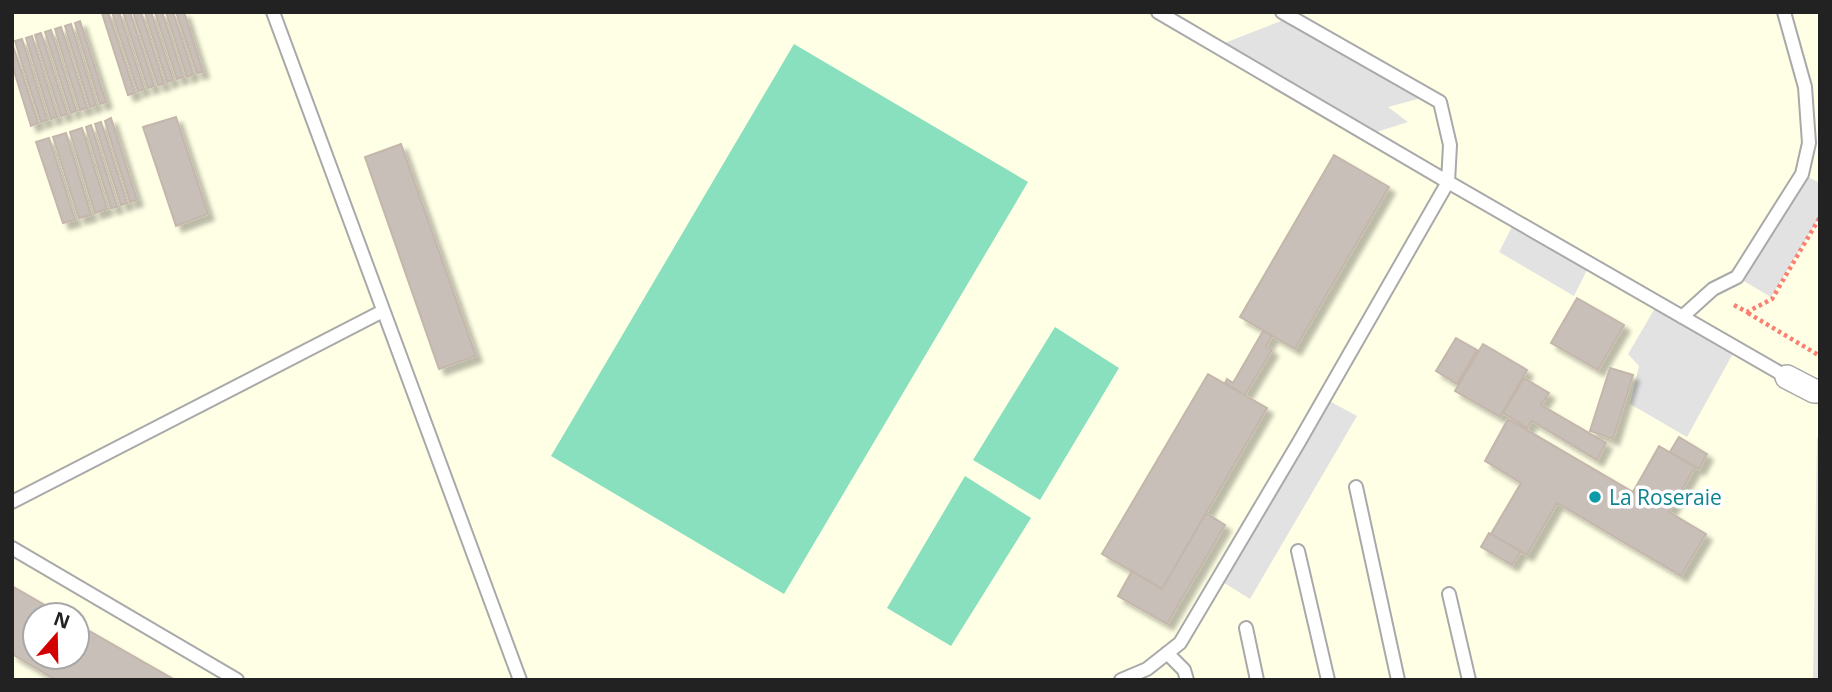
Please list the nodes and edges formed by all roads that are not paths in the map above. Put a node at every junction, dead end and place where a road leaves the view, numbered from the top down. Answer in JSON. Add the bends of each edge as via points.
{"nodes":[{"id":1,"x":273,"y":12,"type":"edge"},
{"id":2,"x":1158,"y":12,"type":"edge"},
{"id":3,"x":1282,"y":12,"type":"edge"},
{"id":4,"x":1784,"y":12,"type":"edge"},
{"id":5,"x":1448,"y":182,"type":"junction"},
{"id":6,"x":383,"y":311,"type":"junction"},
{"id":7,"x":1682,"y":317,"type":"junction"},
{"id":8,"x":1787,"y":377,"type":"joint"},
{"id":9,"x":1820,"y":391,"type":"edge"},
{"id":10,"x":1356,"y":487,"type":"dead end"},
{"id":11,"x":12,"y":502,"type":"edge"},
{"id":12,"x":12,"y":548,"type":"edge"},
{"id":13,"x":1298,"y":551,"type":"dead end"},
{"id":14,"x":1449,"y":594,"type":"dead end"},
{"id":15,"x":1246,"y":628,"type":"dead end"},
{"id":16,"x":1167,"y":653,"type":"junction"},
{"id":17,"x":237,"y":680,"type":"edge"},
{"id":18,"x":520,"y":680,"type":"edge"},
{"id":19,"x":1121,"y":680,"type":"edge"},
{"id":20,"x":1186,"y":680,"type":"edge"},
{"id":21,"x":1257,"y":680,"type":"edge"},
{"id":22,"x":1328,"y":680,"type":"edge"},
{"id":23,"x":1398,"y":680,"type":"edge"},
{"id":24,"x":1469,"y":680,"type":"edge"}],
"edges":[{"from":1,"to":6,"type":"lane"},
{"from":2,"to":5,"type":"lane"},
{"from":3,"to":5,"type":"lane","via":[[1440,102],[1450,145]]},
{"from":4,"to":7,"type":"lane","via":[[1805,87],[1809,143],[1802,174],[1737,277],[1713,289]]},
{"from":5,"to":7,"type":"lane"},
{"from":5,"to":16,"type":"lane","via":[[1180,643]]},
{"from":6,"to":11,"type":"lane"},
{"from":6,"to":18,"type":"lane"},
{"from":7,"to":8,"type":"lane"},
{"from":8,"to":9,"type":"street"},
{"from":10,"to":23,"type":"lane"},
{"from":12,"to":17,"type":"lane"},
{"from":13,"to":22,"type":"lane"},
{"from":14,"to":24,"type":"lane"},
{"from":15,"to":21,"type":"lane"},
{"from":16,"to":19,"type":"lane","via":[[1147,669]]},
{"from":16,"to":20,"type":"lane","via":[[1184,670]]}]}
